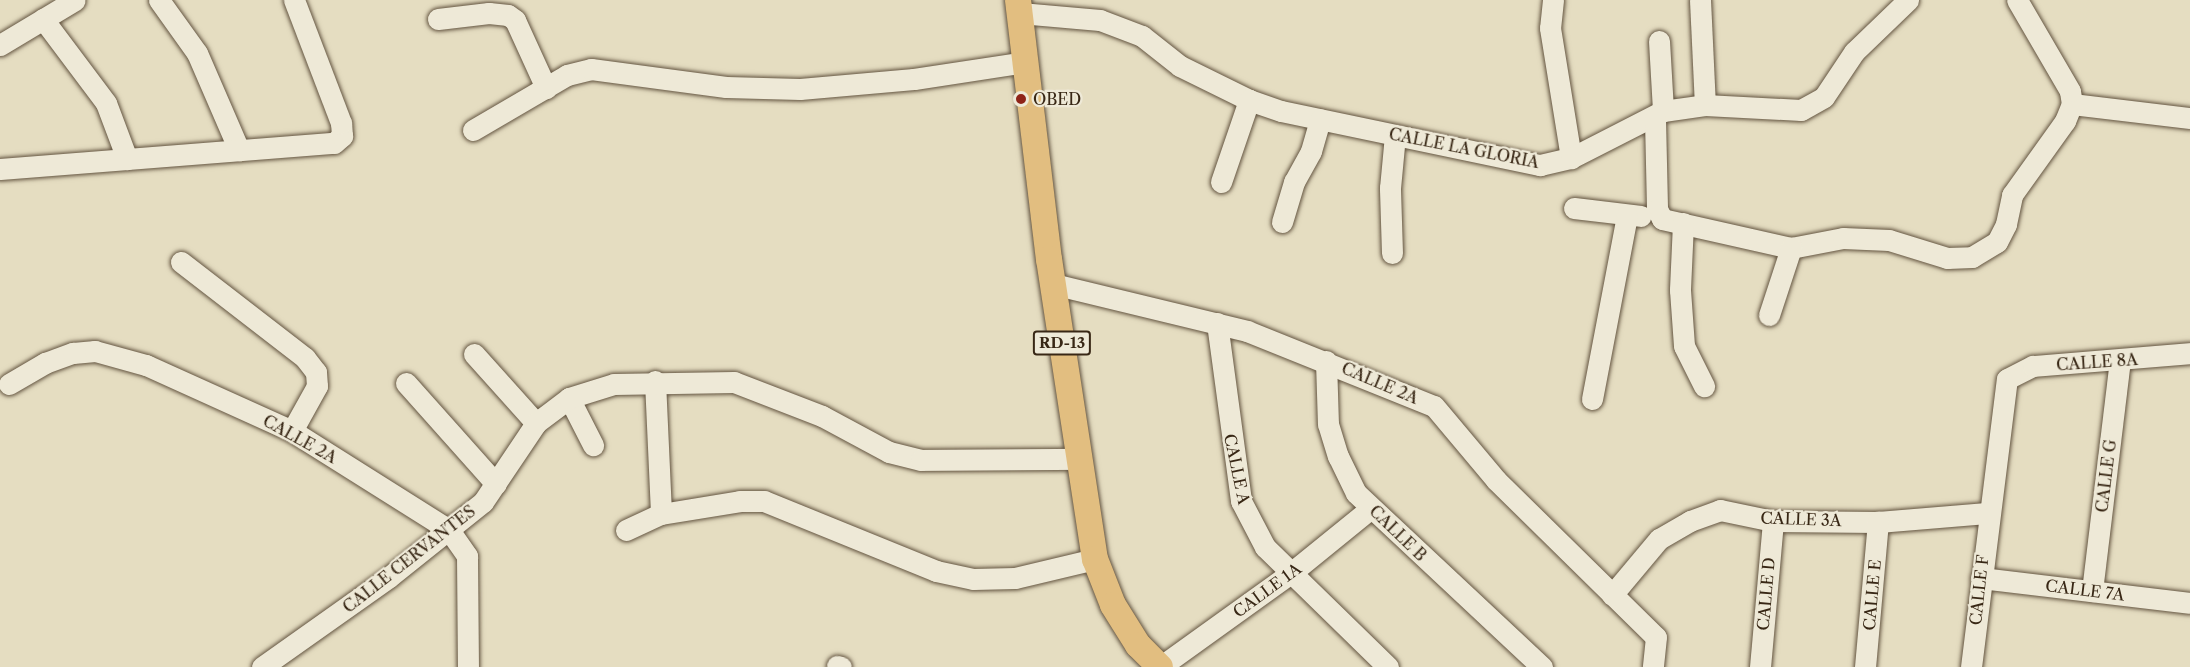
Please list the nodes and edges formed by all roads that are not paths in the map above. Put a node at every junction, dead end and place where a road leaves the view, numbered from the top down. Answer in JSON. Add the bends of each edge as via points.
{"nodes":[{"id":1,"x":75,"y":0,"type":"edge"},
{"id":2,"x":159,"y":0,"type":"edge"},
{"id":3,"x":294,"y":0,"type":"edge"},
{"id":4,"x":1553,"y":0,"type":"edge"},
{"id":5,"x":1700,"y":0,"type":"edge"},
{"id":6,"x":1908,"y":0,"type":"edge"},
{"id":7,"x":2017,"y":0,"type":"edge"},
{"id":8,"x":1019,"y":7,"type":"edge"},
{"id":9,"x":43,"y":19,"type":"junction"},
{"id":10,"x":438,"y":19,"type":"dead end"},
{"id":11,"x":1659,"y":41,"type":"dead end"},
{"id":12,"x":0,"y":45,"type":"edge"},
{"id":13,"x":1025,"y":62,"type":"junction"},
{"id":14,"x":546,"y":88,"type":"junction"},
{"id":15,"x":1249,"y":100,"type":"junction"},
{"id":16,"x":2072,"y":104,"type":"junction"},
{"id":17,"x":1705,"y":105,"type":"junction"},
{"id":18,"x":1659,"y":115,"type":"junction"},
{"id":19,"x":2190,"y":118,"type":"edge"},
{"id":20,"x":1320,"y":119,"type":"junction"},
{"id":21,"x":473,"y":130,"type":"dead end"},
{"id":22,"x":1395,"y":135,"type":"junction"},
{"id":23,"x":239,"y":150,"type":"junction"},
{"id":24,"x":1571,"y":158,"type":"junction"},
{"id":25,"x":127,"y":159,"type":"junction"},
{"id":26,"x":0,"y":168,"type":"edge"},
{"id":27,"x":1221,"y":182,"type":"dead end"},
{"id":28,"x":1574,"y":208,"type":"dead end"},
{"id":29,"x":1628,"y":215,"type":"junction"},
{"id":30,"x":1672,"y":221,"type":"junction"},
{"id":31,"x":1282,"y":222,"type":"dead end"},
{"id":32,"x":1791,"y":248,"type":"junction"},
{"id":33,"x":1392,"y":254,"type":"dead end"},
{"id":34,"x":181,"y":262,"type":"dead end"},
{"id":35,"x":1053,"y":284,"type":"junction"},
{"id":36,"x":1769,"y":315,"type":"dead end"},
{"id":37,"x":1217,"y":323,"type":"junction"},
{"id":38,"x":2190,"y":353,"type":"edge"},
{"id":39,"x":474,"y":354,"type":"dead end"},
{"id":40,"x":1326,"y":361,"type":"junction"},
{"id":41,"x":2120,"y":361,"type":"junction"},
{"id":42,"x":2007,"y":379,"type":"joint"},
{"id":43,"x":655,"y":381,"type":"junction"},
{"id":44,"x":406,"y":383,"type":"dead end"},
{"id":45,"x":9,"y":384,"type":"dead end"},
{"id":46,"x":1704,"y":386,"type":"dead end"},
{"id":47,"x":569,"y":398,"type":"junction"},
{"id":48,"x":1592,"y":399,"type":"dead end"},
{"id":49,"x":536,"y":423,"type":"junction"},
{"id":50,"x":292,"y":431,"type":"junction"},
{"id":51,"x":593,"y":445,"type":"dead end"},
{"id":52,"x":1079,"y":459,"type":"junction"},
{"id":53,"x":496,"y":484,"type":"junction"},
{"id":54,"x":1371,"y":508,"type":"junction"},
{"id":55,"x":1987,"y":513,"type":"junction"},
{"id":56,"x":661,"y":514,"type":"junction"},
{"id":57,"x":1773,"y":521,"type":"junction"},
{"id":58,"x":1878,"y":522,"type":"junction"},
{"id":59,"x":449,"y":530,"type":"junction"},
{"id":60,"x":626,"y":530,"type":"dead end"},
{"id":61,"x":1095,"y":559,"type":"junction"},
{"id":62,"x":1292,"y":573,"type":"junction"},
{"id":63,"x":1981,"y":578,"type":"junction"},
{"id":64,"x":2092,"y":591,"type":"junction"},
{"id":65,"x":1612,"y":595,"type":"junction"},
{"id":66,"x":2190,"y":603,"type":"edge"},
{"id":67,"x":262,"y":667,"type":"edge"},
{"id":68,"x":468,"y":667,"type":"edge"},
{"id":69,"x":1160,"y":667,"type":"edge"},
{"id":70,"x":1388,"y":667,"type":"edge"},
{"id":71,"x":1542,"y":667,"type":"edge"},
{"id":72,"x":1653,"y":667,"type":"edge"},
{"id":73,"x":1760,"y":667,"type":"edge"},
{"id":74,"x":1865,"y":667,"type":"edge"},
{"id":75,"x":1971,"y":667,"type":"edge"}],
"edges":[{"from":1,"to":9,"type":"street"},
{"from":2,"to":23,"type":"street","via":[[197,53]]},
{"from":3,"to":23,"type":"street","via":[[341,123],[342,136],[334,143]]},
{"from":4,"to":24,"type":"street","via":[[1550,28]]},
{"from":5,"to":17,"type":"street"},
{"from":6,"to":17,"type":"street","name":"CALLE LA GLORIA","via":[[1854,52],[1824,97],[1801,110]]},
{"from":7,"to":16,"type":"street","via":[[2070,91]]},
{"from":8,"to":13,"type":"main road","number":"RD-13"},
{"from":8,"to":15,"type":"street","name":"CALLE LA GLORIA","via":[[1100,20],[1142,36],[1180,66]]},
{"from":9,"to":12,"type":"street"},
{"from":9,"to":25,"type":"street","via":[[106,102]]},
{"from":10,"to":14,"type":"street","via":[[489,13],[508,15],[515,20]]},
{"from":11,"to":18,"type":"street"},
{"from":13,"to":14,"type":"street","via":[[914,79],[800,89],[726,87],[591,69],[567,75]]},
{"from":13,"to":35,"type":"main road","number":"RD-13"},
{"from":14,"to":21,"type":"street"},
{"from":15,"to":20,"type":"street","name":"CALLE LA GLORIA"},
{"from":15,"to":27,"type":"street"},
{"from":16,"to":19,"type":"street"},
{"from":16,"to":32,"type":"street","via":[[2065,121],[2012,195],[2006,224],[1997,242],[1972,257],[1947,258],[1890,240],[1843,238]]},
{"from":17,"to":18,"type":"street","name":"CALLE LA GLORIA"},
{"from":18,"to":24,"type":"street","name":"CALLE LA GLORIA"},
{"from":18,"to":30,"type":"street","via":[[1657,209]]},
{"from":20,"to":22,"type":"street","name":"CALLE LA GLORIA"},
{"from":20,"to":31,"type":"street"},
{"from":22,"to":24,"type":"street","name":"CALLE LA GLORIA","via":[[1540,165]]},
{"from":22,"to":33,"type":"street","via":[[1390,188]]},
{"from":23,"to":25,"type":"street"},
{"from":25,"to":26,"type":"street"},
{"from":28,"to":29,"type":"street"},
{"from":29,"to":30,"type":"street"},
{"from":29,"to":48,"type":"street"},
{"from":30,"to":32,"type":"street"},
{"from":30,"to":46,"type":"street","via":[[1684,346]]},
{"from":32,"to":36,"type":"street"},
{"from":34,"to":50,"type":"street","via":[[305,358],[316,372],[317,386]]},
{"from":35,"to":37,"type":"street","name":"CALLE 2A"},
{"from":35,"to":52,"type":"main road","number":"RD-13"},
{"from":37,"to":40,"type":"street","name":"CALLE 2A"},
{"from":37,"to":62,"type":"street","name":"CALLE A","via":[[1241,501],[1265,547]]},
{"from":38,"to":41,"type":"street","name":"CALLE 8A"},
{"from":39,"to":49,"type":"street"},
{"from":40,"to":54,"type":"street","name":"CALLE B","via":[[1328,424],[1356,493]]},
{"from":40,"to":65,"type":"street","name":"CALLE 2A","via":[[1434,406],[1496,480]]},
{"from":41,"to":42,"type":"street","name":"CALLE 8A","via":[[2033,366]]},
{"from":41,"to":64,"type":"street","name":"CALLE G"},
{"from":42,"to":55,"type":"street","name":"CALLE F"},
{"from":43,"to":47,"type":"street","name":"CALLE CERVANTES","via":[[615,384]]},
{"from":43,"to":52,"type":"street","name":"CALLE CERVANTES","via":[[734,382],[822,416],[889,452],[921,460]]},
{"from":43,"to":56,"type":"street"},
{"from":44,"to":53,"type":"street"},
{"from":45,"to":50,"type":"street","name":"CALLE 2A","via":[[73,352],[95,351],[146,365]]},
{"from":47,"to":49,"type":"street","name":"CALLE CERVANTES"},
{"from":47,"to":51,"type":"street"},
{"from":49,"to":53,"type":"street","name":"CALLE CERVANTES"},
{"from":50,"to":59,"type":"street","name":"CALLE 2A"},
{"from":52,"to":61,"type":"main road","number":"RD-13"},
{"from":53,"to":59,"type":"street","name":"CALLE CERVANTES","via":[[483,502]]},
{"from":54,"to":62,"type":"street","name":"CALLE 1A"},
{"from":54,"to":71,"type":"street","name":"CALLE B"},
{"from":55,"to":58,"type":"street","name":"CALLE 3A"},
{"from":55,"to":63,"type":"street","name":"CALLE F"},
{"from":56,"to":60,"type":"street"},
{"from":56,"to":61,"type":"street","via":[[740,501],[764,501],[936,571],[973,579],[1015,578]]},
{"from":57,"to":58,"type":"street","name":"CALLE 3A"},
{"from":57,"to":65,"type":"street","name":"CALLE 3A","via":[[1720,510],[1690,521],[1659,539]]},
{"from":57,"to":73,"type":"street","name":"CALLE D"},
{"from":58,"to":74,"type":"street","name":"CALLE E"},
{"from":59,"to":67,"type":"street","name":"CALLE CERVANTES"},
{"from":59,"to":68,"type":"street","name":"CALLE 2A","via":[[467,556]]},
{"from":61,"to":69,"type":"main road","number":"RD-13","via":[[1113,605],[1138,645]]},
{"from":62,"to":69,"type":"street","name":"CALLE 1A"},
{"from":62,"to":70,"type":"street","name":"CALLE A"},
{"from":63,"to":64,"type":"street","name":"CALLE 7A"},
{"from":63,"to":75,"type":"street","name":"CALLE F"},
{"from":64,"to":66,"type":"street","name":"CALLE 7A"},
{"from":65,"to":72,"type":"street","name":"CALLE 2A","via":[[1656,637]]}]}
